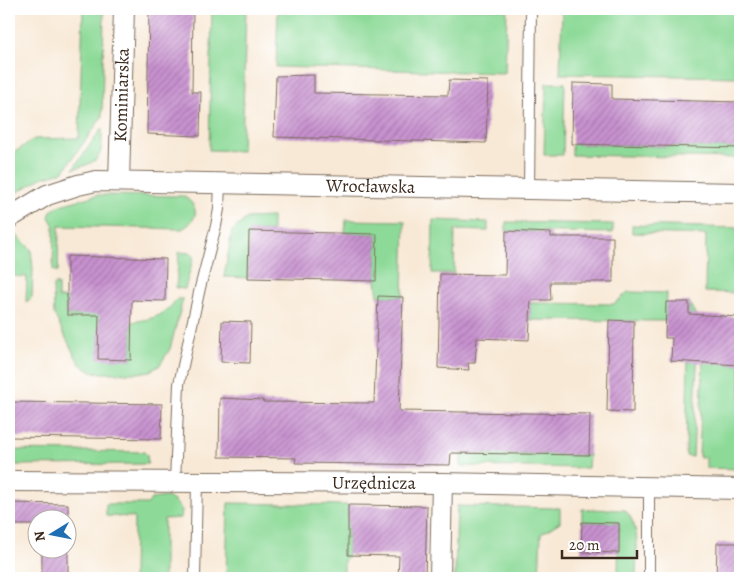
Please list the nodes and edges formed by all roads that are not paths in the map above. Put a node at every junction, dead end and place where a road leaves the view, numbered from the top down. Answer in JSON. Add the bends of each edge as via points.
{"nodes":[{"id":1,"x":124,"y":9,"type":"edge"},
{"id":2,"x":531,"y":9,"type":"edge"},
{"id":3,"x":119,"y":180,"type":"junction"},
{"id":4,"x":220,"y":183,"type":"junction"},
{"id":5,"x":529,"y":188,"type":"junction"},
{"id":6,"x":740,"y":192,"type":"edge"},
{"id":7,"x":9,"y":218,"type":"edge"},
{"id":8,"x":9,"y":481,"type":"edge"},
{"id":9,"x":175,"y":482,"type":"junction"},
{"id":10,"x":197,"y":482,"type":"junction"},
{"id":11,"x":442,"y":483,"type":"junction"},
{"id":12,"x":649,"y":487,"type":"junction"},
{"id":13,"x":740,"y":488,"type":"edge"},
{"id":14,"x":195,"y":578,"type":"edge"},
{"id":15,"x":440,"y":578,"type":"edge"},
{"id":16,"x":649,"y":578,"type":"edge"}],
"edges":[{"from":1,"to":3,"type":"street","name":"Kominiarska"},
{"from":2,"to":5,"type":"lane"},
{"from":3,"to":4,"type":"street","name":"Wrocławska"},
{"from":3,"to":7,"type":"street","name":"Wrocławska","via":[[96,181],[47,194]]},
{"from":4,"to":5,"type":"street","name":"Wrocławska"},
{"from":4,"to":9,"type":"lane","via":[[216,226],[178,384]]},
{"from":5,"to":6,"type":"street","name":"Wrocławska"},
{"from":8,"to":9,"type":"street","name":"Urzędnicza"},
{"from":9,"to":10,"type":"street","name":"Urzędnicza"},
{"from":10,"to":11,"type":"street","name":"Urzędnicza"},
{"from":10,"to":14,"type":"lane"},
{"from":11,"to":12,"type":"street","name":"Urzędnicza"},
{"from":11,"to":15,"type":"street"},
{"from":12,"to":13,"type":"street","name":"Urzędnicza"},
{"from":12,"to":16,"type":"lane"}]}
